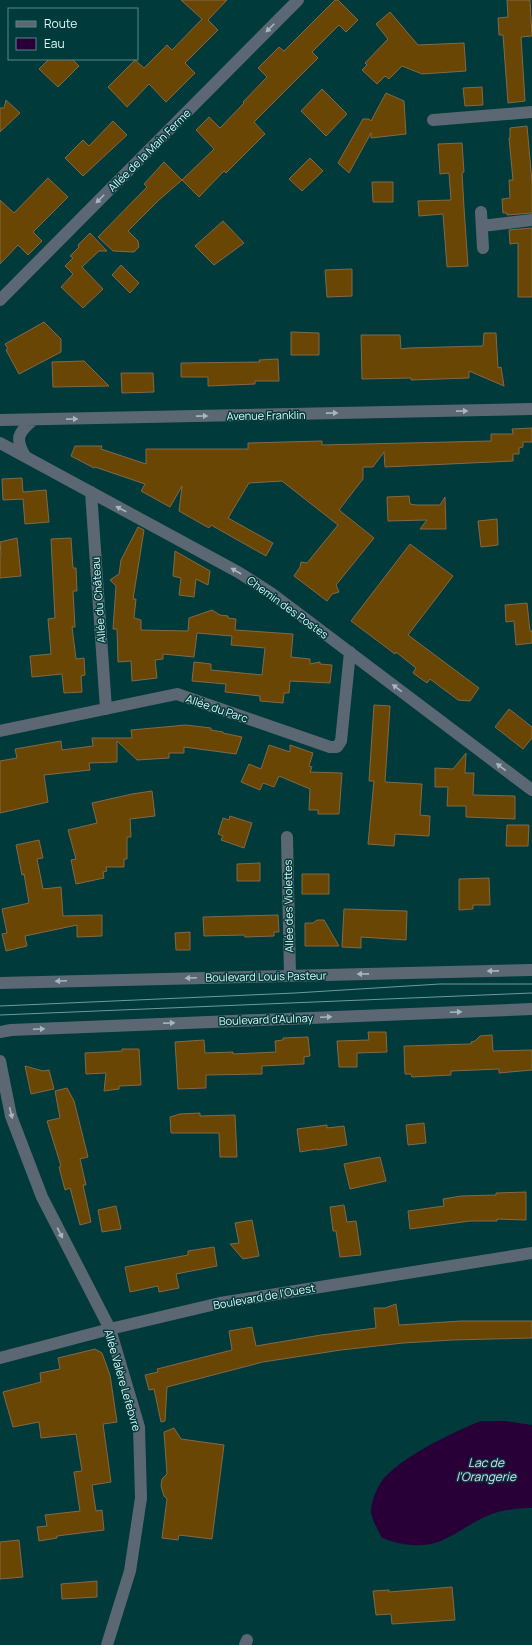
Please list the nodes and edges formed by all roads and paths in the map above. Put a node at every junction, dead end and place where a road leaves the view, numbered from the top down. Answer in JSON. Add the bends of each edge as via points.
{"nodes":[{"id":1,"x":298,"y":0,"type":"edge"},
{"id":2,"x":532,"y":112,"type":"edge"},
{"id":3,"x":433,"y":120,"type":"dead end"},
{"id":4,"x":481,"y":212,"type":"dead end"},
{"id":5,"x":532,"y":220,"type":"edge"},
{"id":6,"x":482,"y":226,"type":"junction"},
{"id":7,"x":483,"y":248,"type":"dead end"},
{"id":8,"x":0,"y":300,"type":"edge"},
{"id":9,"x":532,"y":409,"type":"edge"},
{"id":10,"x":0,"y":420,"type":"edge"},
{"id":11,"x":33,"y":420,"type":"junction"},
{"id":12,"x":0,"y":443,"type":"edge"},
{"id":13,"x":25,"y":456,"type":"junction"},
{"id":14,"x":91,"y":492,"type":"junction"},
{"id":15,"x":350,"y":652,"type":"junction"},
{"id":16,"x":106,"y":709,"type":"junction"},
{"id":17,"x":0,"y":731,"type":"edge"},
{"id":18,"x":532,"y":790,"type":"edge"},
{"id":19,"x":287,"y":837,"type":"dead end"},
{"id":20,"x":532,"y":970,"type":"edge"},
{"id":21,"x":290,"y":975,"type":"junction"},
{"id":22,"x":0,"y":983,"type":"edge"},
{"id":23,"x":532,"y":1009,"type":"edge"},
{"id":24,"x":0,"y":1032,"type":"edge"},
{"id":25,"x":0,"y":1061,"type":"edge"},
{"id":26,"x":532,"y":1253,"type":"edge"},
{"id":27,"x":110,"y":1329,"type":"junction"},
{"id":28,"x":0,"y":1358,"type":"edge"},
{"id":29,"x":107,"y":1645,"type":"edge"}],
"edges":[{"from":1,"to":8,"type":"street","name":"Allée de la Main Ferme","one_way":true},
{"from":2,"to":3,"type":"street"},
{"from":4,"to":6,"type":"street"},
{"from":5,"to":6,"type":"street"},
{"from":6,"to":7,"type":"street"},
{"from":11,"to":9,"type":"street","name":"Avenue Franklin","one_way":true},
{"from":10,"to":11,"type":"street","name":"Avenue Franklin"},
{"from":11,"to":13,"type":"street","via":[[21,430],[18,439],[19,447]]},
{"from":12,"to":13,"type":"street","name":"Chemin des Postes"},
{"from":13,"to":14,"type":"street","name":"Chemin des Postes"},
{"from":15,"to":14,"type":"street","name":"Chemin des Postes","one_way":true,"via":[[271,593],[238,572]]},
{"from":14,"to":16,"type":"street","name":"Allée du Château"},
{"from":15,"to":16,"type":"street","name":"Allée du Parc","via":[[341,741],[337,747],[330,747],[177,694]]},
{"from":18,"to":15,"type":"street","name":"Chemin des Postes","one_way":true},
{"from":16,"to":17,"type":"street","name":"Allée du Parc"},
{"from":19,"to":21,"type":"street","name":"Allée des Violettes"},
{"from":20,"to":21,"type":"street","name":"Boulevard Louis Pasteur","one_way":true},
{"from":21,"to":22,"type":"street","name":"Boulevard Louis Pasteur","one_way":true},
{"from":24,"to":23,"type":"street","name":"Boulevard d'Aulnay","one_way":true,"via":[[18,1029]]},
{"from":25,"to":27,"type":"street","name":"Allée Valère Lefebvre","one_way":true,"via":[[11,1116],[42,1197]]},
{"from":26,"to":27,"type":"street","name":"Boulevard de l'Ouest","via":[[220,1303]]},
{"from":27,"to":28,"type":"street","name":"Boulevard de l'Ouest"},
{"from":27,"to":29,"type":"street","name":"Allée Valère Lefebvre","via":[[139,1427],[141,1498],[130,1571]]}]}
